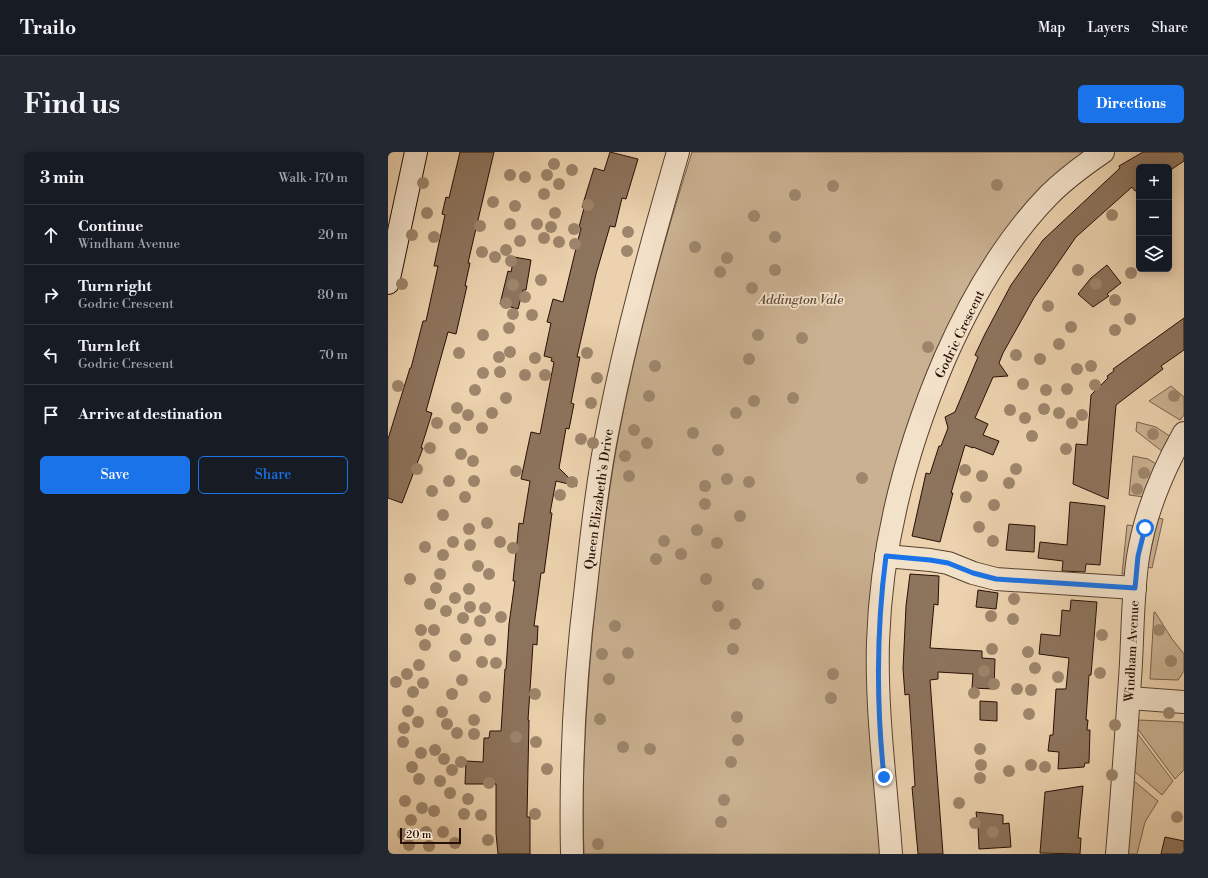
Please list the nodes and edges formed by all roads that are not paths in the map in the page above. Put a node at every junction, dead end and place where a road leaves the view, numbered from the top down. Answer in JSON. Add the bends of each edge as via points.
{"nodes":[{"id":1,"x":416,"y":152,"type":"edge"},
{"id":2,"x":678,"y":152,"type":"edge"},
{"id":3,"x":1103,"y":152,"type":"edge"},
{"id":4,"x":388,"y":283,"type":"edge"},
{"id":5,"x":1184,"y":433,"type":"edge"},
{"id":6,"x":886,"y":556,"type":"junction"},
{"id":7,"x":1135,"y":588,"type":"junction"},
{"id":8,"x":1129,"y":698,"type":"junction"},
{"id":9,"x":1184,"y":702,"type":"edge"},
{"id":10,"x":572,"y":854,"type":"edge"},
{"id":11,"x":891,"y":854,"type":"edge"},
{"id":12,"x":1117,"y":854,"type":"edge"}],
"edges":[{"from":1,"to":4,"type":"street"},
{"from":2,"to":10,"type":"street","name":"Queen Elizabeth's Drive","via":[[626,343],[597,492],[577,674],[572,770]]},
{"from":3,"to":6,"type":"street","name":"Godric Crescent","via":[[1072,174],[1036,209],[996,263],[967,312],[916,430],[897,496]]},
{"from":5,"to":7,"type":"street","name":"Windham Avenue","via":[[1162,475],[1151,506],[1138,556]]},
{"from":6,"to":7,"type":"street","via":[[948,563],[996,579]]},
{"from":6,"to":11,"type":"street","name":"Godric Crescent","via":[[877,670]]},
{"from":7,"to":8,"type":"street","name":"Windham Avenue"},
{"from":8,"to":9,"type":"street"},
{"from":8,"to":12,"type":"street","name":"Windham Avenue"}]}
